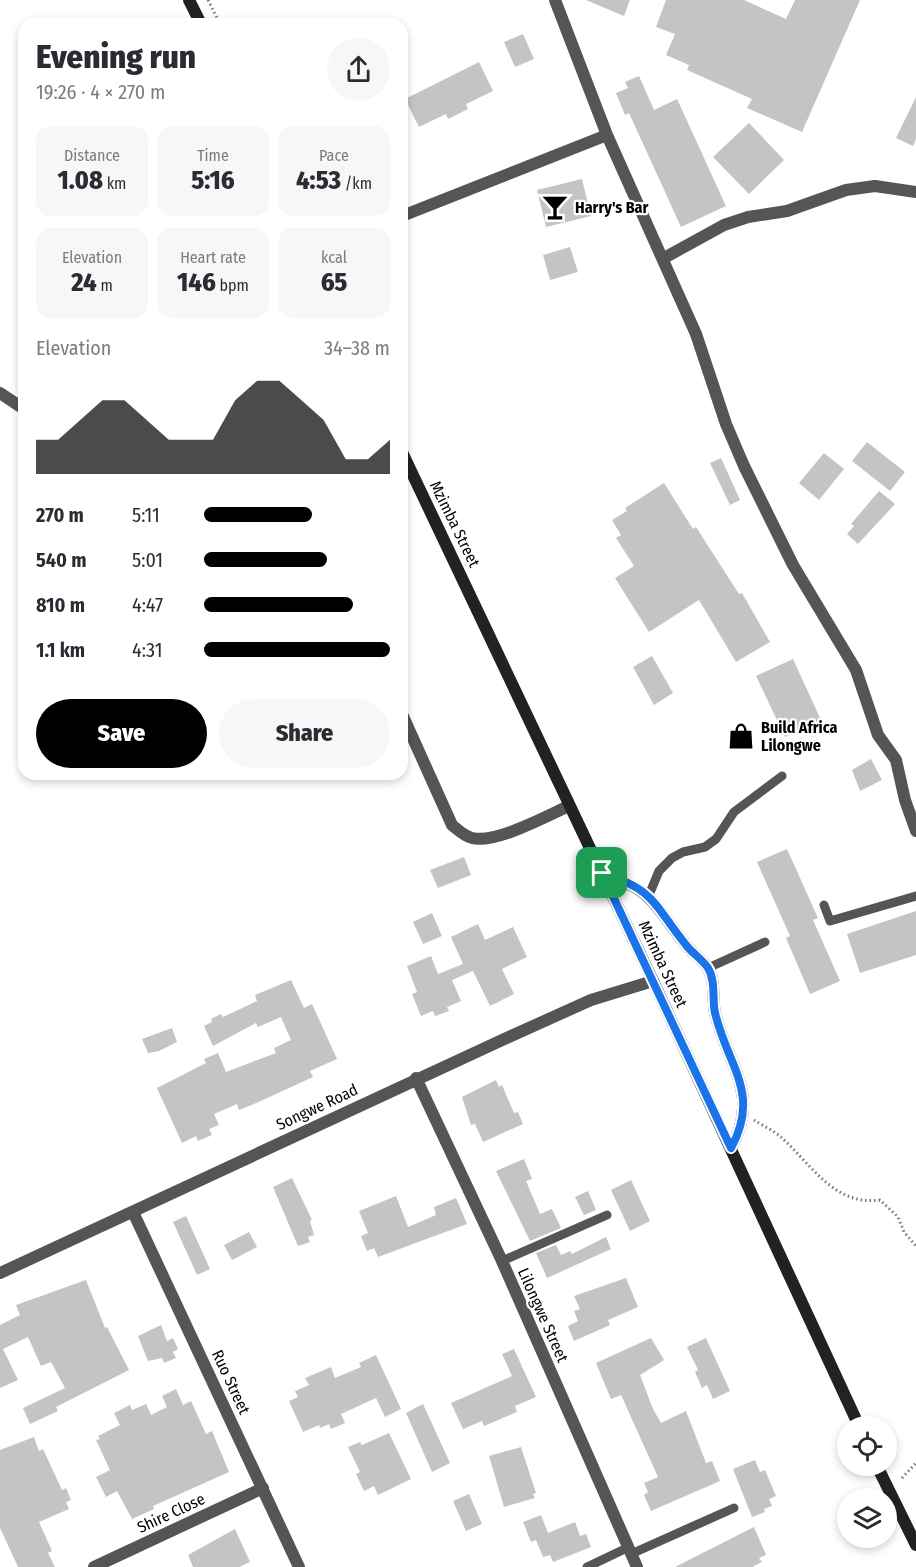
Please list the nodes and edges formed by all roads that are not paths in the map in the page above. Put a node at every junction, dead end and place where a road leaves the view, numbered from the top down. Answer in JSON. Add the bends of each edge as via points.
{"nodes":[{"id":1,"x":189,"y":0,"type":"edge"},
{"id":2,"x":555,"y":0,"type":"edge"},
{"id":3,"x":198,"y":18,"type":"edge"},
{"id":4,"x":606,"y":135,"type":"junction"},
{"id":5,"x":916,"y":192,"type":"edge"},
{"id":6,"x":408,"y":214,"type":"edge"},
{"id":7,"x":664,"y":258,"type":"junction"},
{"id":8,"x":0,"y":393,"type":"edge"},
{"id":9,"x":18,"y":405,"type":"edge"},
{"id":10,"x":408,"y":465,"type":"edge"},
{"id":11,"x":408,"y":727,"type":"edge"},
{"id":12,"x":782,"y":776,"type":"dead end"},
{"id":13,"x":570,"y":806,"type":"junction"},
{"id":14,"x":916,"y":831,"type":"edge"},
{"id":15,"x":602,"y":873,"type":"junction"},
{"id":16,"x":649,"y":895,"type":"junction"},
{"id":17,"x":916,"y":897,"type":"edge"},
{"id":18,"x":824,"y":905,"type":"dead end"},
{"id":19,"x":765,"y":942,"type":"dead end"},
{"id":20,"x":708,"y":968,"type":"junction"},
{"id":21,"x":653,"y":981,"type":"junction"},
{"id":22,"x":416,"y":1078,"type":"junction"},
{"id":23,"x":731,"y":1148,"type":"junction"},
{"id":24,"x":133,"y":1212,"type":"junction"},
{"id":25,"x":607,"y":1215,"type":"dead end"},
{"id":26,"x":502,"y":1261,"type":"junction"},
{"id":27,"x":0,"y":1273,"type":"edge"},
{"id":28,"x":854,"y":1416,"type":"edge"},
{"id":29,"x":882,"y":1476,"type":"edge"},
{"id":30,"x":263,"y":1488,"type":"junction"},
{"id":31,"x":734,"y":1508,"type":"dead end"},
{"id":32,"x":916,"y":1545,"type":"edge"},
{"id":33,"x":630,"y":1550,"type":"junction"},
{"id":34,"x":93,"y":1567,"type":"edge"},
{"id":35,"x":298,"y":1567,"type":"edge"},
{"id":36,"x":587,"y":1567,"type":"edge"},
{"id":37,"x":637,"y":1567,"type":"edge"}],
"edges":[{"from":1,"to":3,"type":"main road"},
{"from":2,"to":4,"type":"street"},
{"from":4,"to":6,"type":"street"},
{"from":4,"to":7,"type":"street"},
{"from":5,"to":7,"type":"street","via":[[875,186],[846,190],[787,211],[724,225]]},
{"from":7,"to":14,"type":"street","via":[[744,466],[793,565],[856,670],[878,735],[896,760]]},
{"from":8,"to":9,"type":"street"},
{"from":10,"to":13,"type":"main road","name":"Mzimba Street"},
{"from":11,"to":13,"type":"street","via":[[452,825],[471,838],[496,837]]},
{"from":12,"to":16,"type":"lane","via":[[734,812],[716,839],[672,858],[659,871]]},
{"from":13,"to":15,"type":"main road","name":"Mzimba Street"},
{"from":15,"to":16,"type":"street","via":[[631,882]]},
{"from":15,"to":21,"type":"main road","name":"Mzimba Street"},
{"from":16,"to":20,"type":"street","via":[[690,951]]},
{"from":17,"to":18,"type":"lane","via":[[830,921]]},
{"from":19,"to":20,"type":"lane"},
{"from":20,"to":23,"type":"street","via":[[714,1011],[723,1043],[739,1076],[744,1114]]},
{"from":21,"to":22,"type":"street","name":"Songwe Road","via":[[591,1000]]},
{"from":21,"to":23,"type":"main road","name":"Mzimba Street"},
{"from":22,"to":24,"type":"street","name":"Songwe Road"},
{"from":22,"to":26,"type":"street","name":"Lilongwe Street"},
{"from":23,"to":28,"type":"main road","name":"Mzimba Street"},
{"from":24,"to":27,"type":"street","name":"Songwe Road"},
{"from":24,"to":30,"type":"street","name":"Ruo Street"},
{"from":25,"to":26,"type":"lane"},
{"from":26,"to":33,"type":"street","name":"Lilongwe Street"},
{"from":29,"to":32,"type":"main road"},
{"from":30,"to":34,"type":"street","name":"Shire Close"},
{"from":30,"to":35,"type":"street","name":"Ruo Street"},
{"from":31,"to":33,"type":"lane"},
{"from":33,"to":36,"type":"lane"},
{"from":33,"to":37,"type":"street","name":"Lilongwe Street"}]}
